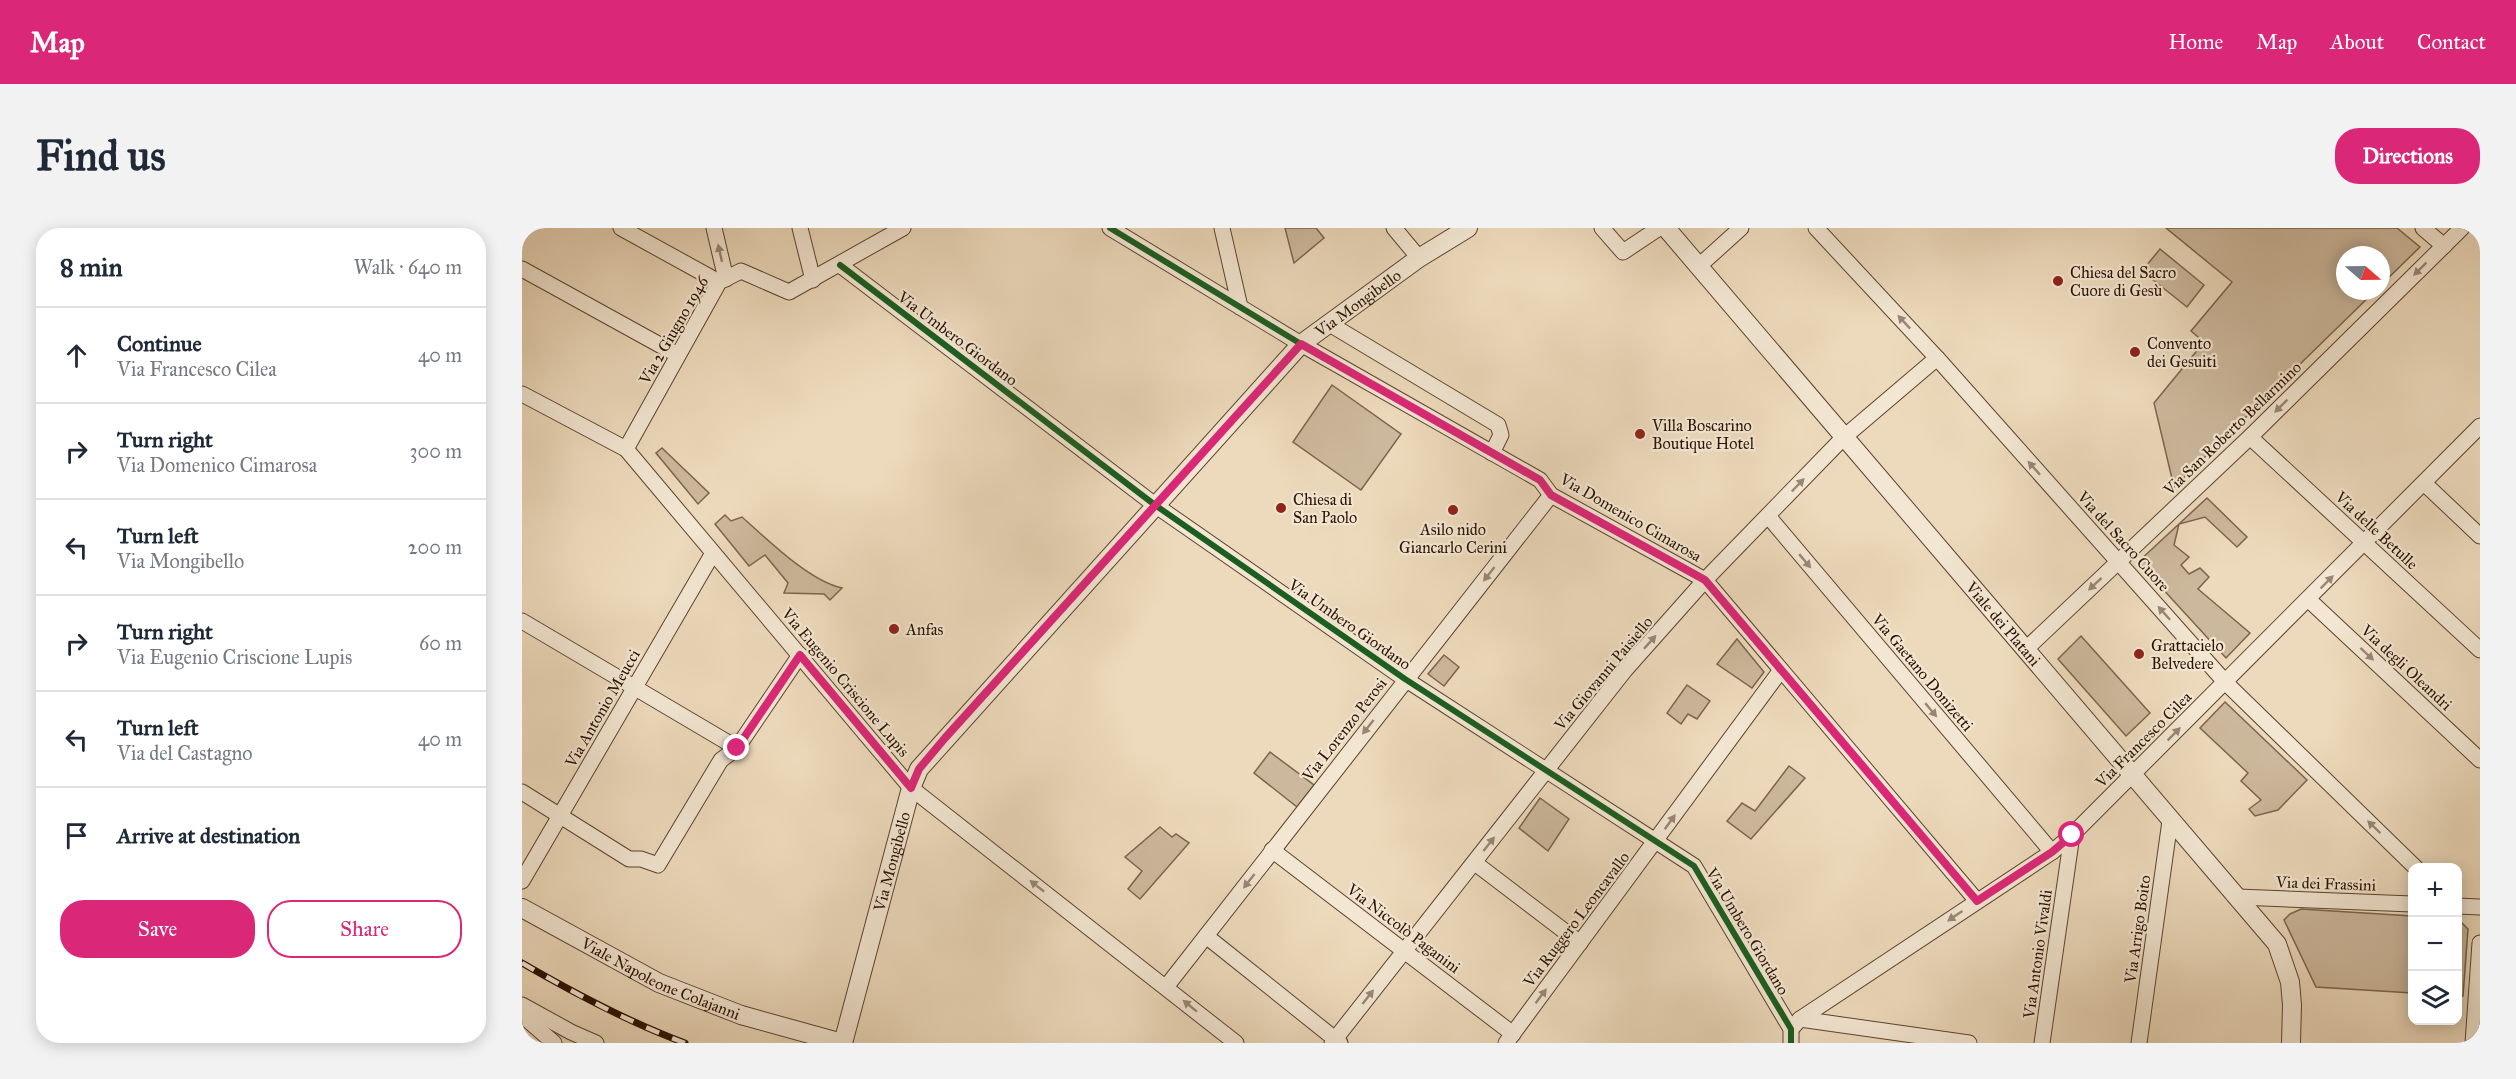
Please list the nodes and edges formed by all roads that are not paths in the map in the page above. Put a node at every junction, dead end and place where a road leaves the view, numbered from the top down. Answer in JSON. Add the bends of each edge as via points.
{"nodes":[{"id":1,"x":621,"y":228,"type":"edge"},
{"id":2,"x":714,"y":228,"type":"edge"},
{"id":3,"x":801,"y":228,"type":"edge"},
{"id":4,"x":903,"y":228,"type":"edge"},
{"id":5,"x":1110,"y":228,"type":"edge"},
{"id":6,"x":1222,"y":228,"type":"edge"},
{"id":7,"x":1394,"y":228,"type":"edge"},
{"id":8,"x":1468,"y":228,"type":"edge"},
{"id":9,"x":1602,"y":228,"type":"edge"},
{"id":10,"x":1659,"y":228,"type":"edge"},
{"id":11,"x":1666,"y":228,"type":"edge"},
{"id":12,"x":1742,"y":228,"type":"edge"},
{"id":13,"x":1816,"y":228,"type":"edge"},
{"id":14,"x":2423,"y":228,"type":"edge"},
{"id":15,"x":2462,"y":228,"type":"edge"},
{"id":16,"x":886,"y":233,"type":"edge"},
{"id":17,"x":2444,"y":246,"type":"junction"},
{"id":18,"x":1419,"y":258,"type":"junction"},
{"id":19,"x":840,"y":265,"type":"junction"},
{"id":20,"x":1699,"y":266,"type":"junction"},
{"id":21,"x":522,"y":269,"type":"edge"},
{"id":22,"x":813,"y":280,"type":"junction"},
{"id":23,"x":723,"y":281,"type":"junction"},
{"id":24,"x":1240,"y":307,"type":"junction"},
{"id":25,"x":1328,"y":323,"type":"junction"},
{"id":26,"x":1301,"y":344,"type":"junction"},
{"id":27,"x":678,"y":355,"type":"junction"},
{"id":28,"x":1937,"y":357,"type":"junction"},
{"id":29,"x":522,"y":394,"type":"edge"},
{"id":30,"x":2480,"y":426,"type":"edge"},
{"id":31,"x":2250,"y":437,"type":"junction"},
{"id":32,"x":1843,"y":438,"type":"junction"},
{"id":33,"x":626,"y":449,"type":"junction"},
{"id":34,"x":1492,"y":453,"type":"junction"},
{"id":35,"x":2425,"y":483,"type":"junction"},
{"id":36,"x":1551,"y":495,"type":"junction"},
{"id":37,"x":1155,"y":505,"type":"junction"},
{"id":38,"x":1768,"y":516,"type":"junction"},
{"id":39,"x":2480,"y":536,"type":"edge"},
{"id":40,"x":2365,"y":544,"type":"junction"},
{"id":41,"x":713,"y":553,"type":"junction"},
{"id":42,"x":2118,"y":562,"type":"junction"},
{"id":43,"x":1705,"y":580,"type":"junction"},
{"id":44,"x":2309,"y":600,"type":"junction"},
{"id":45,"x":522,"y":621,"type":"edge"},
{"id":46,"x":2025,"y":650,"type":"junction"},
{"id":47,"x":2480,"y":650,"type":"edge"},
{"id":48,"x":800,"y":655,"type":"junction"},
{"id":49,"x":1781,"y":670,"type":"junction"},
{"id":50,"x":1405,"y":679,"type":"junction"},
{"id":51,"x":2226,"y":683,"type":"junction"},
{"id":52,"x":635,"y":688,"type":"junction"},
{"id":53,"x":737,"y":748,"type":"junction"},
{"id":54,"x":2480,"y":760,"type":"edge"},
{"id":55,"x":1546,"y":771,"type":"junction"},
{"id":56,"x":2132,"y":776,"type":"junction"},
{"id":57,"x":911,"y":788,"type":"junction"},
{"id":58,"x":522,"y":792,"type":"edge"},
{"id":59,"x":560,"y":816,"type":"junction"},
{"id":60,"x":2170,"y":821,"type":"junction"},
{"id":61,"x":2072,"y":835,"type":"junction"},
{"id":62,"x":1656,"y":841,"type":"junction"},
{"id":63,"x":1272,"y":850,"type":"junction"},
{"id":64,"x":2052,"y":852,"type":"junction"},
{"id":65,"x":1475,"y":863,"type":"junction"},
{"id":66,"x":2412,"y":863,"type":"edge"},
{"id":67,"x":522,"y":880,"type":"edge"},
{"id":68,"x":2238,"y":897,"type":"junction"},
{"id":69,"x":1977,"y":901,"type":"junction"},
{"id":70,"x":2408,"y":904,"type":"edge"},
{"id":71,"x":2462,"y":906,"type":"edge"},
{"id":72,"x":2480,"y":907,"type":"edge"},
{"id":73,"x":522,"y":908,"type":"edge"},
{"id":74,"x":1206,"y":936,"type":"junction"},
{"id":75,"x":1580,"y":943,"type":"junction"},
{"id":76,"x":2480,"y":943,"type":"edge"},
{"id":77,"x":1405,"y":951,"type":"junction"},
{"id":78,"x":1166,"y":987,"type":"junction"},
{"id":79,"x":522,"y":1005,"type":"edge"},
{"id":80,"x":522,"y":1015,"type":"edge"},
{"id":81,"x":1794,"y":1030,"type":"edge"},
{"id":82,"x":1510,"y":1038,"type":"edge"},
{"id":83,"x":1336,"y":1042,"type":"edge"},
{"id":84,"x":554,"y":1043,"type":"edge"},
{"id":85,"x":596,"y":1043,"type":"edge"},
{"id":86,"x":843,"y":1043,"type":"edge"},
{"id":87,"x":1236,"y":1043,"type":"edge"},
{"id":88,"x":1969,"y":1043,"type":"edge"},
{"id":89,"x":2042,"y":1043,"type":"edge"},
{"id":90,"x":2139,"y":1043,"type":"edge"},
{"id":91,"x":2291,"y":1043,"type":"edge"},
{"id":92,"x":2473,"y":1043,"type":"edge"}],
"edges":[{"from":1,"to":23,"type":"street"},
{"from":23,"to":2,"type":"street","one_way":true},
{"from":3,"to":22,"type":"street"},
{"from":4,"to":16,"type":"street","name":"Via 2 Giugno 1946"},
{"from":5,"to":24,"type":"street","name":"Via Domenico Cimarosa"},
{"from":6,"to":24,"type":"street"},
{"from":7,"to":18,"type":"street"},
{"from":8,"to":18,"type":"street","name":"Via Mongibello"},
{"from":9,"to":10,"type":"street","via":[[1623,252]]},
{"from":11,"to":20,"type":"street","name":"Viale dei Platani"},
{"from":12,"to":20,"type":"street"},
{"from":28,"to":13,"type":"street","name":"Via del Sacro Cuore","one_way":true},
{"from":14,"to":17,"type":"street"},
{"from":15,"to":17,"type":"street","name":"Via San Roberto Bellarmino"},
{"from":16,"to":19,"type":"street","name":"Via 2 Giugno 1946"},
{"from":17,"to":31,"type":"street","name":"Via San Roberto Bellarmino","one_way":true},
{"from":18,"to":25,"type":"street","name":"Via Mongibello"},
{"from":19,"to":22,"type":"street","name":"Via 2 Giugno 1946"},
{"from":19,"to":37,"type":"street","name":"Via Umbero Giordano"},
{"from":20,"to":32,"type":"street","name":"Viale dei Platani"},
{"from":21,"to":27,"type":"street"},
{"from":22,"to":23,"type":"street","name":"Via 2 Giugno 1946","via":[[789,292],[741,271]]},
{"from":23,"to":27,"type":"street","name":"Via 2 Giugno 1946"},
{"from":24,"to":26,"type":"street","name":"Via Domenico Cimarosa"},
{"from":25,"to":26,"type":"street","name":"Via Mongibello"},
{"from":25,"to":34,"type":"street","via":[[1498,425],[1501,435]]},
{"from":26,"to":34,"type":"street","name":"Via Domenico Cimarosa"},
{"from":26,"to":37,"type":"street","name":"Via Mongibello"},
{"from":27,"to":33,"type":"street","name":"Via 2 Giugno 1946"},
{"from":28,"to":32,"type":"street","name":"Via Giovanni Paisiello"},
{"from":42,"to":28,"type":"street","name":"Via del Sacro Cuore","one_way":true},
{"from":29,"to":33,"type":"street"},
{"from":30,"to":35,"type":"street","name":"Via Francesco Cilea"},
{"from":31,"to":40,"type":"street","name":"Via delle Betulle"},
{"from":31,"to":42,"type":"street","name":"Via San Roberto Bellarmino"},
{"from":38,"to":32,"type":"street","name":"Via Giovanni Paisiello","one_way":true},
{"from":32,"to":46,"type":"street","name":"Viale dei Platani"},
{"from":33,"to":41,"type":"street","name":"Via Eugenio Criscione Lupis"},
{"from":34,"to":36,"type":"street","name":"Via Domenico Cimarosa","via":[[1540,480]]},
{"from":35,"to":39,"type":"street"},
{"from":35,"to":40,"type":"street","name":"Via Francesco Cilea"},
{"from":36,"to":43,"type":"street","name":"Via Domenico Cimarosa"},
{"from":36,"to":50,"type":"street","name":"Via Lorenzo Perosi","one_way":true},
{"from":37,"to":50,"type":"street","name":"Via Umbero Giordano"},
{"from":37,"to":57,"type":"street","name":"Via Mongibello","via":[[938,746],[919,769]]},
{"from":38,"to":43,"type":"street","name":"Via Giovanni Paisiello"},
{"from":38,"to":64,"type":"street","name":"Via Gaetano Donizetti","one_way":true},
{"from":44,"to":40,"type":"street","name":"Via Francesco Cilea","one_way":true},
{"from":40,"to":47,"type":"street","name":"Via delle Betulle"},
{"from":41,"to":48,"type":"street","name":"Via Eugenio Criscione Lupis"},
{"from":41,"to":52,"type":"street","name":"Via Antonio Meucci"},
{"from":42,"to":46,"type":"street","name":"Via San Roberto Bellarmino","one_way":true},
{"from":51,"to":42,"type":"street","name":"Via del Sacro Cuore","one_way":true},
{"from":43,"to":49,"type":"street","name":"Via Domenico Cimarosa"},
{"from":55,"to":43,"type":"street","name":"Via Giovanni Paisiello","one_way":true,"via":[[1625,670]]},
{"from":44,"to":51,"type":"street","name":"Via Francesco Cilea"},
{"from":44,"to":54,"type":"street","name":"Via degli Oleandri","one_way":true},
{"from":45,"to":52,"type":"street"},
{"from":46,"to":56,"type":"street","name":"Viale dei Platani"},
{"from":48,"to":53,"type":"street"},
{"from":48,"to":57,"type":"street","name":"Via Eugenio Criscione Lupis"},
{"from":62,"to":49,"type":"street","name":"Via Ruggero Leoncavallo","one_way":true},
{"from":49,"to":69,"type":"street","name":"Via Domenico Cimarosa"},
{"from":50,"to":55,"type":"street","name":"Via Umbero Giordano"},
{"from":50,"to":63,"type":"street","name":"Via Lorenzo Perosi","one_way":true},
{"from":56,"to":51,"type":"street","name":"Via Francesco Cilea","one_way":true},
{"from":66,"to":51,"type":"street","name":"Via del Sacro Cuore","one_way":true},
{"from":52,"to":53,"type":"street"},
{"from":52,"to":59,"type":"street","name":"Via Antonio Meucci"},
{"from":53,"to":59,"type":"street","via":[[721,760],[658,865],[628,859]]},
{"from":55,"to":62,"type":"street","name":"Via Umbero Giordano"},
{"from":65,"to":55,"type":"street","name":"Via Giovanni Paisiello","one_way":true},
{"from":56,"to":60,"type":"street","name":"Viale dei Platani"},
{"from":56,"to":61,"type":"street","name":"Via Francesco Cilea"},
{"from":78,"to":57,"type":"street","name":"Via Eugenio Criscione Lupis","one_way":true},
{"from":57,"to":86,"type":"street","name":"Via Mongibello"},
{"from":58,"to":59,"type":"street"},
{"from":59,"to":67,"type":"street","name":"Via Antonio Meucci"},
{"from":60,"to":68,"type":"street","name":"Viale dei Platani"},
{"from":60,"to":90,"type":"street","name":"Via Arrigo Boito"},
{"from":61,"to":64,"type":"street","name":"Via Francesco Cilea"},
{"from":61,"to":89,"type":"street","name":"Via Antonio Vivaldi"},
{"from":62,"to":75,"type":"street","name":"Via Ruggero Leoncavallo"},
{"from":62,"to":81,"type":"street","name":"Via Umbero Giordano","via":[[1694,866]]},
{"from":63,"to":74,"type":"street","name":"Via Lorenzo Perosi","one_way":true},
{"from":63,"to":77,"type":"street","name":"Via Niccolò Paganini"},
{"from":64,"to":69,"type":"street","name":"Via Francesco Cilea"},
{"from":65,"to":75,"type":"street"},
{"from":65,"to":77,"type":"street","name":"Via Giovanni Paisiello"},
{"from":68,"to":70,"type":"street","name":"Via dei Frassini"},
{"from":68,"to":91,"type":"street","name":"Viale dei Platani","via":[[2277,944],[2290,982]]},
{"from":69,"to":81,"type":"street","name":"Via Francesco Cilea","one_way":true},
{"from":71,"to":72,"type":"street"},
{"from":73,"to":86,"type":"street","name":"Viale Napoleone Colajanni","via":[[659,983],[741,1015]]},
{"from":74,"to":78,"type":"street","name":"Via Lorenzo Perosi"},
{"from":74,"to":83,"type":"street"},
{"from":82,"to":75,"type":"street","name":"Via Ruggero Leoncavallo","one_way":true},
{"from":76,"to":92,"type":"street"},
{"from":77,"to":82,"type":"street","name":"Via Niccolò Paganini"},
{"from":83,"to":77,"type":"street","name":"Via Giovanni Paisiello","one_way":true},
{"from":87,"to":78,"type":"street","name":"Via Eugenio Criscione Lupis","one_way":true},
{"from":79,"to":85,"type":"street"},
{"from":80,"to":84,"type":"street"},
{"from":81,"to":88,"type":"street"}]}
